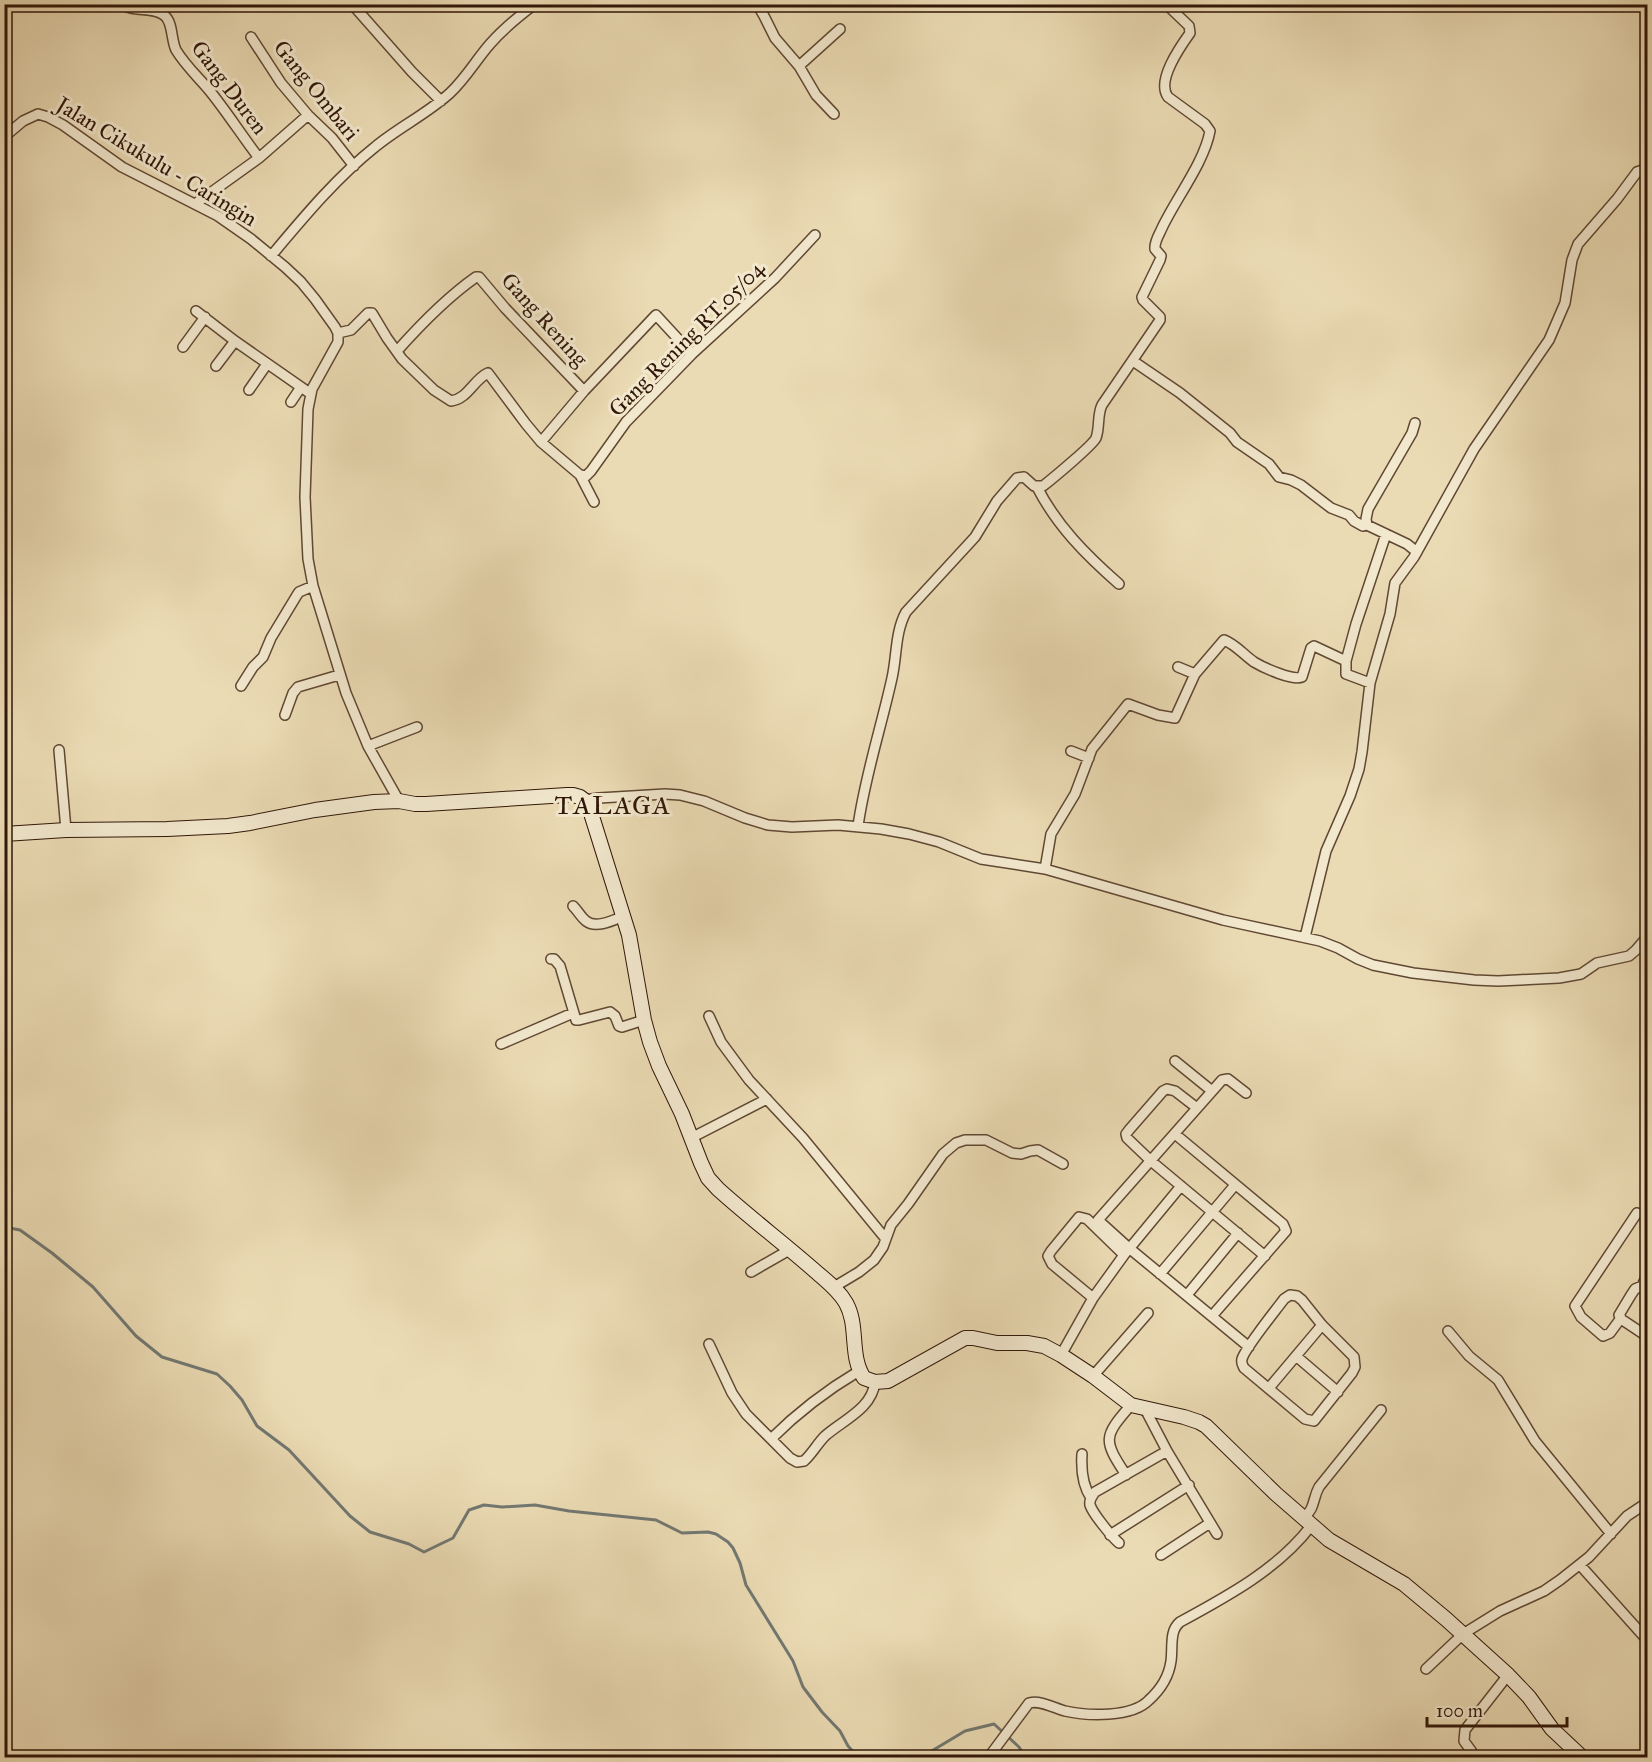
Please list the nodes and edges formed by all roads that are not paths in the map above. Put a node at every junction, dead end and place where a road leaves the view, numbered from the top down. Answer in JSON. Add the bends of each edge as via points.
{"nodes":[{"id":1,"x":120,"y":4,"type":"edge"},
{"id":2,"x":352,"y":4,"type":"edge"},
{"id":3,"x":535,"y":4,"type":"edge"},
{"id":4,"x":757,"y":4,"type":"edge"},
{"id":5,"x":1166,"y":4,"type":"edge"},
{"id":6,"x":840,"y":29,"type":"dead end"},
{"id":7,"x":251,"y":37,"type":"dead end"},
{"id":8,"x":800,"y":66,"type":"junction"},
{"id":9,"x":441,"y":101,"type":"junction"},
{"id":10,"x":834,"y":114,"type":"dead end"},
{"id":11,"x":308,"y":115,"type":"junction"},
{"id":12,"x":4,"y":137,"type":"edge"},
{"id":13,"x":259,"y":158,"type":"junction"},
{"id":14,"x":354,"y":166,"type":"junction"},
{"id":15,"x":1647,"y":168,"type":"edge"},
{"id":16,"x":195,"y":204,"type":"junction"},
{"id":17,"x":815,"y":235,"type":"dead end"},
{"id":18,"x":271,"y":256,"type":"junction"},
{"id":19,"x":196,"y":310,"type":"dead end"},
{"id":20,"x":205,"y":317,"type":"junction"},
{"id":21,"x":338,"y":333,"type":"junction"},
{"id":22,"x":235,"y":341,"type":"junction"},
{"id":23,"x":183,"y":346,"type":"dead end"},
{"id":24,"x":397,"y":351,"type":"junction"},
{"id":25,"x":692,"y":354,"type":"junction"},
{"id":26,"x":1133,"y":361,"type":"junction"},
{"id":27,"x":267,"y":364,"type":"junction"},
{"id":28,"x":216,"y":366,"type":"dead end"},
{"id":29,"x":301,"y":387,"type":"junction"},
{"id":30,"x":249,"y":390,"type":"dead end"},
{"id":31,"x":584,"y":391,"type":"junction"},
{"id":32,"x":311,"y":394,"type":"junction"},
{"id":33,"x":291,"y":402,"type":"dead end"},
{"id":34,"x":1415,"y":423,"type":"dead end"},
{"id":35,"x":542,"y":442,"type":"junction"},
{"id":36,"x":580,"y":475,"type":"junction"},
{"id":37,"x":1037,"y":487,"type":"junction"},
{"id":38,"x":594,"y":502,"type":"dead end"},
{"id":39,"x":1367,"y":525,"type":"junction"},
{"id":40,"x":1386,"y":534,"type":"junction"},
{"id":41,"x":1417,"y":552,"type":"junction"},
{"id":42,"x":1119,"y":584,"type":"dead end"},
{"id":43,"x":313,"y":586,"type":"junction"},
{"id":44,"x":1346,"y":661,"type":"junction"},
{"id":45,"x":1178,"y":667,"type":"dead end"},
{"id":46,"x":1195,"y":674,"type":"junction"},
{"id":47,"x":339,"y":675,"type":"junction"},
{"id":48,"x":1370,"y":683,"type":"junction"},
{"id":49,"x":241,"y":686,"type":"dead end"},
{"id":50,"x":285,"y":715,"type":"dead end"},
{"id":51,"x":417,"y":727,"type":"dead end"},
{"id":52,"x":368,"y":746,"type":"junction"},
{"id":53,"x":59,"y":750,"type":"dead end"},
{"id":54,"x":1071,"y":751,"type":"dead end"},
{"id":55,"x":1089,"y":758,"type":"junction"},
{"id":56,"x":584,"y":800,"type":"junction"},
{"id":57,"x":399,"y":801,"type":"junction"},
{"id":58,"x":858,"y":826,"type":"junction"},
{"id":59,"x":66,"y":830,"type":"junction"},
{"id":60,"x":4,"y":834,"type":"edge"},
{"id":61,"x":1045,"y":869,"type":"junction"},
{"id":62,"x":573,"y":906,"type":"dead end"},
{"id":63,"x":624,"y":916,"type":"junction"},
{"id":64,"x":1647,"y":936,"type":"edge"},
{"id":65,"x":1305,"y":937,"type":"junction"},
{"id":66,"x":551,"y":959,"type":"dead end"},
{"id":67,"x":573,"y":1013,"type":"junction"},
{"id":68,"x":709,"y":1016,"type":"dead end"},
{"id":69,"x":644,"y":1020,"type":"junction"},
{"id":70,"x":501,"y":1044,"type":"dead end"},
{"id":71,"x":1175,"y":1061,"type":"dead end"},
{"id":72,"x":1212,"y":1090,"type":"junction"},
{"id":73,"x":1246,"y":1093,"type":"dead end"},
{"id":74,"x":766,"y":1099,"type":"junction"},
{"id":75,"x":1197,"y":1108,"type":"junction"},
{"id":76,"x":1175,"y":1134,"type":"junction"},
{"id":77,"x":691,"y":1138,"type":"junction"},
{"id":78,"x":1151,"y":1161,"type":"junction"},
{"id":79,"x":1063,"y":1164,"type":"dead end"},
{"id":80,"x":1235,"y":1185,"type":"junction"},
{"id":81,"x":1181,"y":1186,"type":"junction"},
{"id":82,"x":1212,"y":1210,"type":"junction"},
{"id":83,"x":1637,"y":1213,"type":"dead end"},
{"id":84,"x":1096,"y":1223,"type":"junction"},
{"id":85,"x":1238,"y":1233,"type":"junction"},
{"id":86,"x":885,"y":1238,"type":"junction"},
{"id":87,"x":791,"y":1250,"type":"junction"},
{"id":88,"x":1126,"y":1252,"type":"junction"},
{"id":89,"x":1265,"y":1256,"type":"junction"},
{"id":90,"x":751,"y":1272,"type":"dead end"},
{"id":91,"x":1647,"y":1273,"type":"edge"},
{"id":92,"x":1160,"y":1274,"type":"junction"},
{"id":93,"x":834,"y":1287,"type":"junction"},
{"id":94,"x":1645,"y":1287,"type":"edge"},
{"id":95,"x":1187,"y":1295,"type":"junction"},
{"id":96,"x":1093,"y":1298,"type":"junction"},
{"id":97,"x":1148,"y":1313,"type":"dead end"},
{"id":98,"x":1212,"y":1316,"type":"junction"},
{"id":99,"x":1621,"y":1318,"type":"junction"},
{"id":100,"x":1322,"y":1325,"type":"junction"},
{"id":101,"x":1448,"y":1331,"type":"dead end"},
{"id":102,"x":1647,"y":1337,"type":"edge"},
{"id":103,"x":709,"y":1344,"type":"dead end"},
{"id":104,"x":1249,"y":1347,"type":"junction"},
{"id":105,"x":1061,"y":1354,"type":"junction"},
{"id":106,"x":1296,"y":1356,"type":"junction"},
{"id":107,"x":859,"y":1371,"type":"junction"},
{"id":108,"x":1093,"y":1376,"type":"junction"},
{"id":109,"x":875,"y":1382,"type":"junction"},
{"id":110,"x":1269,"y":1388,"type":"junction"},
{"id":111,"x":1338,"y":1392,"type":"junction"},
{"id":112,"x":1138,"y":1407,"type":"junction"},
{"id":113,"x":1381,"y":1410,"type":"dead end"},
{"id":114,"x":771,"y":1439,"type":"junction"},
{"id":115,"x":1167,"y":1451,"type":"junction"},
{"id":116,"x":1082,"y":1454,"type":"dead end"},
{"id":117,"x":1126,"y":1475,"type":"junction"},
{"id":118,"x":1189,"y":1485,"type":"junction"},
{"id":119,"x":1090,"y":1498,"type":"junction"},
{"id":120,"x":1647,"y":1502,"type":"edge"},
{"id":121,"x":1210,"y":1522,"type":"junction"},
{"id":122,"x":1307,"y":1522,"type":"junction"},
{"id":123,"x":1217,"y":1534,"type":"dead end"},
{"id":124,"x":1611,"y":1534,"type":"junction"},
{"id":125,"x":1110,"y":1535,"type":"junction"},
{"id":126,"x":1119,"y":1543,"type":"dead end"},
{"id":127,"x":1161,"y":1555,"type":"dead end"},
{"id":128,"x":1580,"y":1565,"type":"junction"},
{"id":129,"x":1463,"y":1634,"type":"junction"},
{"id":130,"x":1647,"y":1641,"type":"edge"},
{"id":131,"x":1426,"y":1670,"type":"dead end"},
{"id":132,"x":1508,"y":1674,"type":"junction"},
{"id":133,"x":988,"y":1758,"type":"edge"},
{"id":134,"x":1472,"y":1758,"type":"edge"},
{"id":135,"x":1583,"y":1758,"type":"edge"}],
"edges":[{"from":1,"to":13,"type":"street","name":"Gang Duren","via":[[166,17],[178,54]]},
{"from":2,"to":9,"type":"street"},
{"from":3,"to":9,"type":"street","via":[[501,32]]},
{"from":4,"to":8,"type":"street","via":[[775,38]]},
{"from":5,"to":26,"type":"street","via":[[1189,26],[1190,33],[1173,56],[1165,93],[1210,131],[1202,155],[1154,244],[1161,256],[1142,297],[1160,320]]},
{"from":6,"to":8,"type":"street"},
{"from":7,"to":11,"type":"street","name":"Gang Ombari"},
{"from":8,"to":10,"type":"street","via":[[816,95]]},
{"from":9,"to":14,"type":"street"},
{"from":11,"to":13,"type":"street","name":"Gang Duren"},
{"from":11,"to":14,"type":"street","name":"Gang Ombari"},
{"from":12,"to":16,"type":"street","name":"Jalan Cikukulu - Caringin","via":[[33,115],[43,115],[122,167]]},
{"from":13,"to":16,"type":"street","name":"Gang Duren"},
{"from":14,"to":18,"type":"street"},
{"from":15,"to":41,"type":"street","via":[[1637,172],[1578,244],[1565,303],[1549,340],[1474,449]]},
{"from":16,"to":18,"type":"street","name":"Jalan Cikukulu - Caringin"},
{"from":17,"to":25,"type":"street","name":"Gang Rening RT.05/04","via":[[775,278]]},
{"from":18,"to":21,"type":"street","name":"Jalan Cikukulu - Caringin","via":[[315,298]]},
{"from":19,"to":20,"type":"street"},
{"from":20,"to":22,"type":"street"},
{"from":20,"to":23,"type":"street"},
{"from":21,"to":24,"type":"street","via":[[351,330],[371,312]]},
{"from":21,"to":32,"type":"street","via":[[338,342]]},
{"from":22,"to":27,"type":"street"},
{"from":22,"to":28,"type":"street"},
{"from":24,"to":31,"type":"street","name":"Gang Rening","via":[[455,292],[479,276]]},
{"from":24,"to":35,"type":"street","via":[[434,390],[451,401],[462,397],[488,373]]},
{"from":25,"to":31,"type":"street","via":[[656,315]]},
{"from":25,"to":36,"type":"street","name":"Gang Rening RT.05/04","via":[[626,422],[588,476]]},
{"from":26,"to":37,"type":"street","via":[[1100,409],[1093,442]]},
{"from":26,"to":39,"type":"street","via":[[1180,393],[1269,464],[1279,477],[1291,480],[1331,508]]},
{"from":27,"to":29,"type":"street"},
{"from":27,"to":30,"type":"street"},
{"from":29,"to":32,"type":"street"},
{"from":29,"to":33,"type":"street"},
{"from":31,"to":35,"type":"street"},
{"from":32,"to":43,"type":"street","via":[[305,497]]},
{"from":34,"to":39,"type":"street","via":[[1368,509]]},
{"from":35,"to":36,"type":"street"},
{"from":36,"to":38,"type":"street"},
{"from":37,"to":42,"type":"street","via":[[1069,536]]},
{"from":37,"to":58,"type":"street","via":[[1024,477],[1017,478],[975,537],[903,618]]},
{"from":39,"to":40,"type":"street"},
{"from":40,"to":41,"type":"street"},
{"from":40,"to":44,"type":"street"},
{"from":41,"to":48,"type":"street","via":[[1393,587],[1390,614]]},
{"from":43,"to":47,"type":"street"},
{"from":43,"to":49,"type":"street","via":[[297,595],[263,657]]},
{"from":44,"to":46,"type":"street","via":[[1314,646],[1302,677],[1297,679],[1255,662],[1224,640]]},
{"from":44,"to":48,"type":"street","via":[[1347,674]]},
{"from":45,"to":46,"type":"street"},
{"from":46,"to":55,"type":"street","via":[[1175,718],[1127,704]]},
{"from":47,"to":50,"type":"street","via":[[298,687]]},
{"from":47,"to":52,"type":"street"},
{"from":48,"to":65,"type":"street","via":[[1359,769],[1326,851]]},
{"from":51,"to":52,"type":"street"},
{"from":52,"to":57,"type":"street"},
{"from":53,"to":59,"type":"street"},
{"from":54,"to":55,"type":"street"},
{"from":55,"to":61,"type":"street","via":[[1075,794],[1051,834]]},
{"from":56,"to":57,"type":"street","via":[[573,795],[426,804]]},
{"from":56,"to":58,"type":"street","via":[[680,795],[768,825]]},
{"from":56,"to":63,"type":"street","via":[[591,810]]},
{"from":57,"to":59,"type":"street","via":[[315,810],[228,826]]},
{"from":58,"to":61,"type":"street","via":[[939,842],[991,862]]},
{"from":59,"to":60,"type":"street"},
{"from":61,"to":65,"type":"street","via":[[1223,920]]},
{"from":62,"to":63,"type":"street","via":[[591,924]]},
{"from":63,"to":69,"type":"street"},
{"from":64,"to":65,"type":"street","via":[[1629,956],[1597,963],[1578,975],[1498,981],[1383,968]]},
{"from":66,"to":67,"type":"street","via":[[560,966]]},
{"from":67,"to":69,"type":"street","via":[[579,1020],[614,1013],[622,1027]]},
{"from":67,"to":70,"type":"street"},
{"from":68,"to":74,"type":"street","via":[[727,1052]]},
{"from":69,"to":77,"type":"street","via":[[659,1066]]},
{"from":71,"to":72,"type":"street"},
{"from":72,"to":73,"type":"street","via":[[1228,1079]]},
{"from":72,"to":75,"type":"street"},
{"from":74,"to":77,"type":"street"},
{"from":74,"to":86,"type":"street"},
{"from":75,"to":76,"type":"street"},
{"from":75,"to":78,"type":"street","via":[[1170,1089],[1163,1090],[1126,1136]]},
{"from":76,"to":78,"type":"street"},
{"from":76,"to":80,"type":"street"},
{"from":77,"to":87,"type":"street","via":[[708,1178]]},
{"from":78,"to":81,"type":"street"},
{"from":78,"to":84,"type":"street"},
{"from":79,"to":86,"type":"street","via":[[1038,1150],[1016,1155],[986,1140],[960,1141],[943,1154]]},
{"from":80,"to":82,"type":"street"},
{"from":80,"to":89,"type":"street","via":[[1286,1227],[1287,1231]]},
{"from":81,"to":82,"type":"street"},
{"from":81,"to":88,"type":"street"},
{"from":82,"to":85,"type":"street"},
{"from":82,"to":92,"type":"street"},
{"from":83,"to":99,"type":"street","via":[[1575,1306],[1581,1317],[1603,1336]]},
{"from":84,"to":88,"type":"street"},
{"from":84,"to":96,"type":"street","via":[[1079,1217],[1048,1257]]},
{"from":85,"to":89,"type":"street"},
{"from":85,"to":95,"type":"street"},
{"from":86,"to":93,"type":"street","via":[[874,1260]]},
{"from":87,"to":90,"type":"street"},
{"from":87,"to":93,"type":"street"},
{"from":88,"to":92,"type":"street"},
{"from":88,"to":96,"type":"street"},
{"from":89,"to":98,"type":"street"},
{"from":91,"to":94,"type":"street"},
{"from":92,"to":95,"type":"street"},
{"from":93,"to":107,"type":"street","via":[[850,1312]]},
{"from":94,"to":99,"type":"street","via":[[1630,1295],[1620,1312]]},
{"from":95,"to":98,"type":"street"},
{"from":96,"to":105,"type":"street"},
{"from":97,"to":108,"type":"street"},
{"from":98,"to":104,"type":"street"},
{"from":99,"to":102,"type":"street"},
{"from":100,"to":104,"type":"street","via":[[1302,1300],[1290,1295]]},
{"from":100,"to":106,"type":"street"},
{"from":100,"to":111,"type":"street","via":[[1354,1357],[1352,1373]]},
{"from":101,"to":124,"type":"street","via":[[1469,1356],[1498,1380],[1535,1441]]},
{"from":103,"to":114,"type":"street","via":[[739,1405]]},
{"from":104,"to":110,"type":"street","via":[[1242,1359],[1244,1368]]},
{"from":105,"to":108,"type":"street"},
{"from":105,"to":109,"type":"street","via":[[1037,1344],[965,1338],[895,1378]]},
{"from":106,"to":110,"type":"street"},
{"from":106,"to":111,"type":"street"},
{"from":107,"to":109,"type":"street"},
{"from":107,"to":114,"type":"street","via":[[815,1399]]},
{"from":108,"to":112,"type":"street"},
{"from":109,"to":114,"type":"street","via":[[866,1403],[823,1439],[804,1461],[790,1458]]},
{"from":110,"to":111,"type":"street","via":[[1310,1421]]},
{"from":112,"to":115,"type":"street"},
{"from":112,"to":117,"type":"street","via":[[1112,1429],[1108,1441]]},
{"from":112,"to":122,"type":"street","via":[[1206,1426]]},
{"from":113,"to":122,"type":"street","via":[[1316,1493]]},
{"from":115,"to":117,"type":"street"},
{"from":115,"to":118,"type":"street"},
{"from":116,"to":119,"type":"street","via":[[1084,1489]]},
{"from":117,"to":119,"type":"street"},
{"from":118,"to":121,"type":"street"},
{"from":118,"to":125,"type":"street"},
{"from":119,"to":125,"type":"street","via":[[1090,1505]]},
{"from":120,"to":124,"type":"street"},
{"from":121,"to":123,"type":"street"},
{"from":121,"to":127,"type":"street"},
{"from":122,"to":129,"type":"street","via":[[1335,1545],[1414,1592]]},
{"from":122,"to":133,"type":"street","via":[[1290,1550],[1269,1568],[1176,1626],[1167,1674],[1145,1704],[1124,1712],[1087,1714],[1029,1703]]},
{"from":124,"to":128,"type":"street"},
{"from":125,"to":126,"type":"street"},
{"from":128,"to":129,"type":"street","via":[[1544,1591]]},
{"from":128,"to":130,"type":"street"},
{"from":129,"to":131,"type":"street"},
{"from":129,"to":132,"type":"street"},
{"from":132,"to":134,"type":"street","via":[[1465,1730],[1464,1741]]},
{"from":132,"to":135,"type":"street","via":[[1552,1729]]}]}
